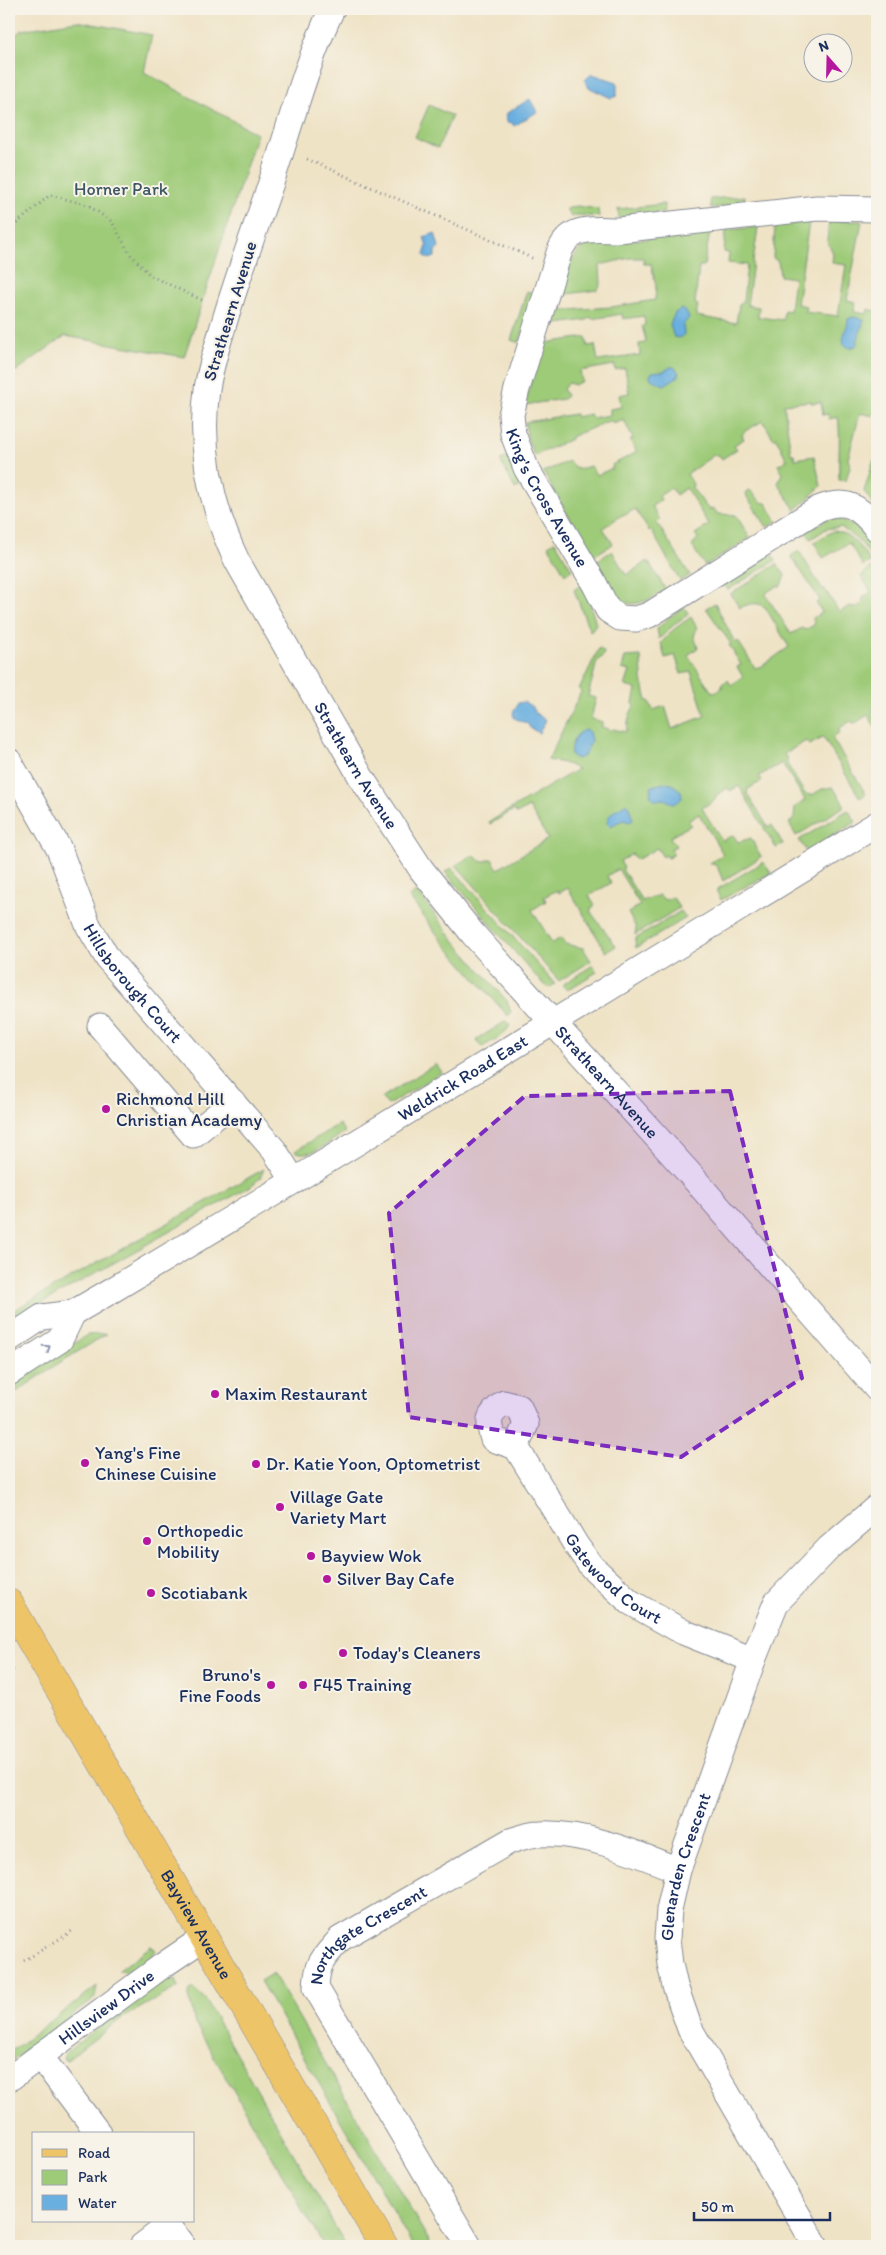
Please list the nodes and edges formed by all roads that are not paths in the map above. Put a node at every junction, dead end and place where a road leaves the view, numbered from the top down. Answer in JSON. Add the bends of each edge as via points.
{"nodes":[{"id":1,"x":332,"y":9,"type":"edge"},
{"id":2,"x":877,"y":209,"type":"edge"},
{"id":3,"x":877,"y":529,"type":"edge"},
{"id":4,"x":9,"y":761,"type":"edge"},
{"id":5,"x":877,"y":824,"type":"edge"},
{"id":6,"x":552,"y":1022,"type":"junction"},
{"id":7,"x":100,"y":1026,"type":"dead end"},
{"id":8,"x":232,"y":1102,"type":"junction"},
{"id":9,"x":294,"y":1182,"type":"junction"},
{"id":10,"x":73,"y":1313,"type":"junction"},
{"id":11,"x":9,"y":1339,"type":"edge"},
{"id":12,"x":9,"y":1373,"type":"edge"},
{"id":13,"x":877,"y":1389,"type":"edge"},
{"id":14,"x":516,"y":1448,"type":"dead end"},
{"id":15,"x":877,"y":1507,"type":"edge"},
{"id":16,"x":9,"y":1603,"type":"edge"},
{"id":17,"x":753,"y":1660,"type":"junction"},
{"id":18,"x":678,"y":1870,"type":"junction"},
{"id":19,"x":205,"y":1937,"type":"junction"},
{"id":20,"x":40,"y":2056,"type":"junction"},
{"id":21,"x":9,"y":2079,"type":"edge"},
{"id":22,"x":97,"y":2132,"type":"edge"},
{"id":23,"x":166,"y":2224,"type":"edge"},
{"id":24,"x":142,"y":2246,"type":"edge"},
{"id":25,"x":183,"y":2246,"type":"edge"},
{"id":26,"x":384,"y":2246,"type":"edge"},
{"id":27,"x":469,"y":2246,"type":"edge"},
{"id":28,"x":816,"y":2246,"type":"edge"}],
"edges":[{"from":1,"to":6,"type":"street","name":"Strathearn Avenue","via":[[230,303],[212,366],[204,432],[211,489],[223,531],[237,561],[391,825],[473,934]]},
{"from":2,"to":3,"type":"street","name":"King's Cross Avenue","via":[[817,208],[618,230],[585,230],[570,235],[559,253],[511,415],[518,450],[526,468],[608,610],[620,618],[636,619],[649,615],[831,503],[854,507],[865,514]]},
{"from":4,"to":8,"type":"street","name":"Hillsborough Court","via":[[59,849],[88,926],[108,959]]},
{"from":5,"to":6,"type":"street","name":"Weldrick Road East"},
{"from":6,"to":9,"type":"street","name":"Weldrick Road East"},
{"from":6,"to":13,"type":"street","name":"Strathearn Avenue","via":[[690,1173]]},
{"from":7,"to":8,"type":"street","via":[[193,1135]]},
{"from":8,"to":9,"type":"street","name":"Hillsborough Court","via":[[274,1150]]},
{"from":9,"to":10,"type":"street","name":"Weldrick Road East"},
{"from":10,"to":11,"type":"street","name":"Weldrick Road East","via":[[42,1317]]},
{"from":12,"to":10,"type":"street","one_way":true,"via":[[60,1340]]},
{"from":14,"to":17,"type":"street","name":"Gatewood Court","via":[[591,1566],[630,1602],[683,1632]]},
{"from":15,"to":17,"type":"street","name":"Glenarden Crescent","via":[[829,1548],[776,1603]]},
{"from":16,"to":19,"type":"main road","name":"Bayview Avenue"},
{"from":17,"to":18,"type":"street","name":"Glenarden Crescent"},
{"from":18,"to":27,"type":"street","name":"Northgate Crescent","via":[[603,1844],[572,1837],[539,1834],[510,1841],[340,1939],[321,1960],[316,1988]]},
{"from":18,"to":28,"type":"street","name":"Glenarden Crescent","via":[[669,1910],[668,1939],[674,1986],[690,2029]]},
{"from":19,"to":20,"type":"street","name":"Hillsview Drive"},
{"from":19,"to":26,"type":"main road","name":"Bayview Avenue"},
{"from":20,"to":21,"type":"street","name":"Hillsview Drive"},
{"from":20,"to":22,"type":"street"},
{"from":23,"to":24,"type":"street"},
{"from":23,"to":25,"type":"street"}]}
